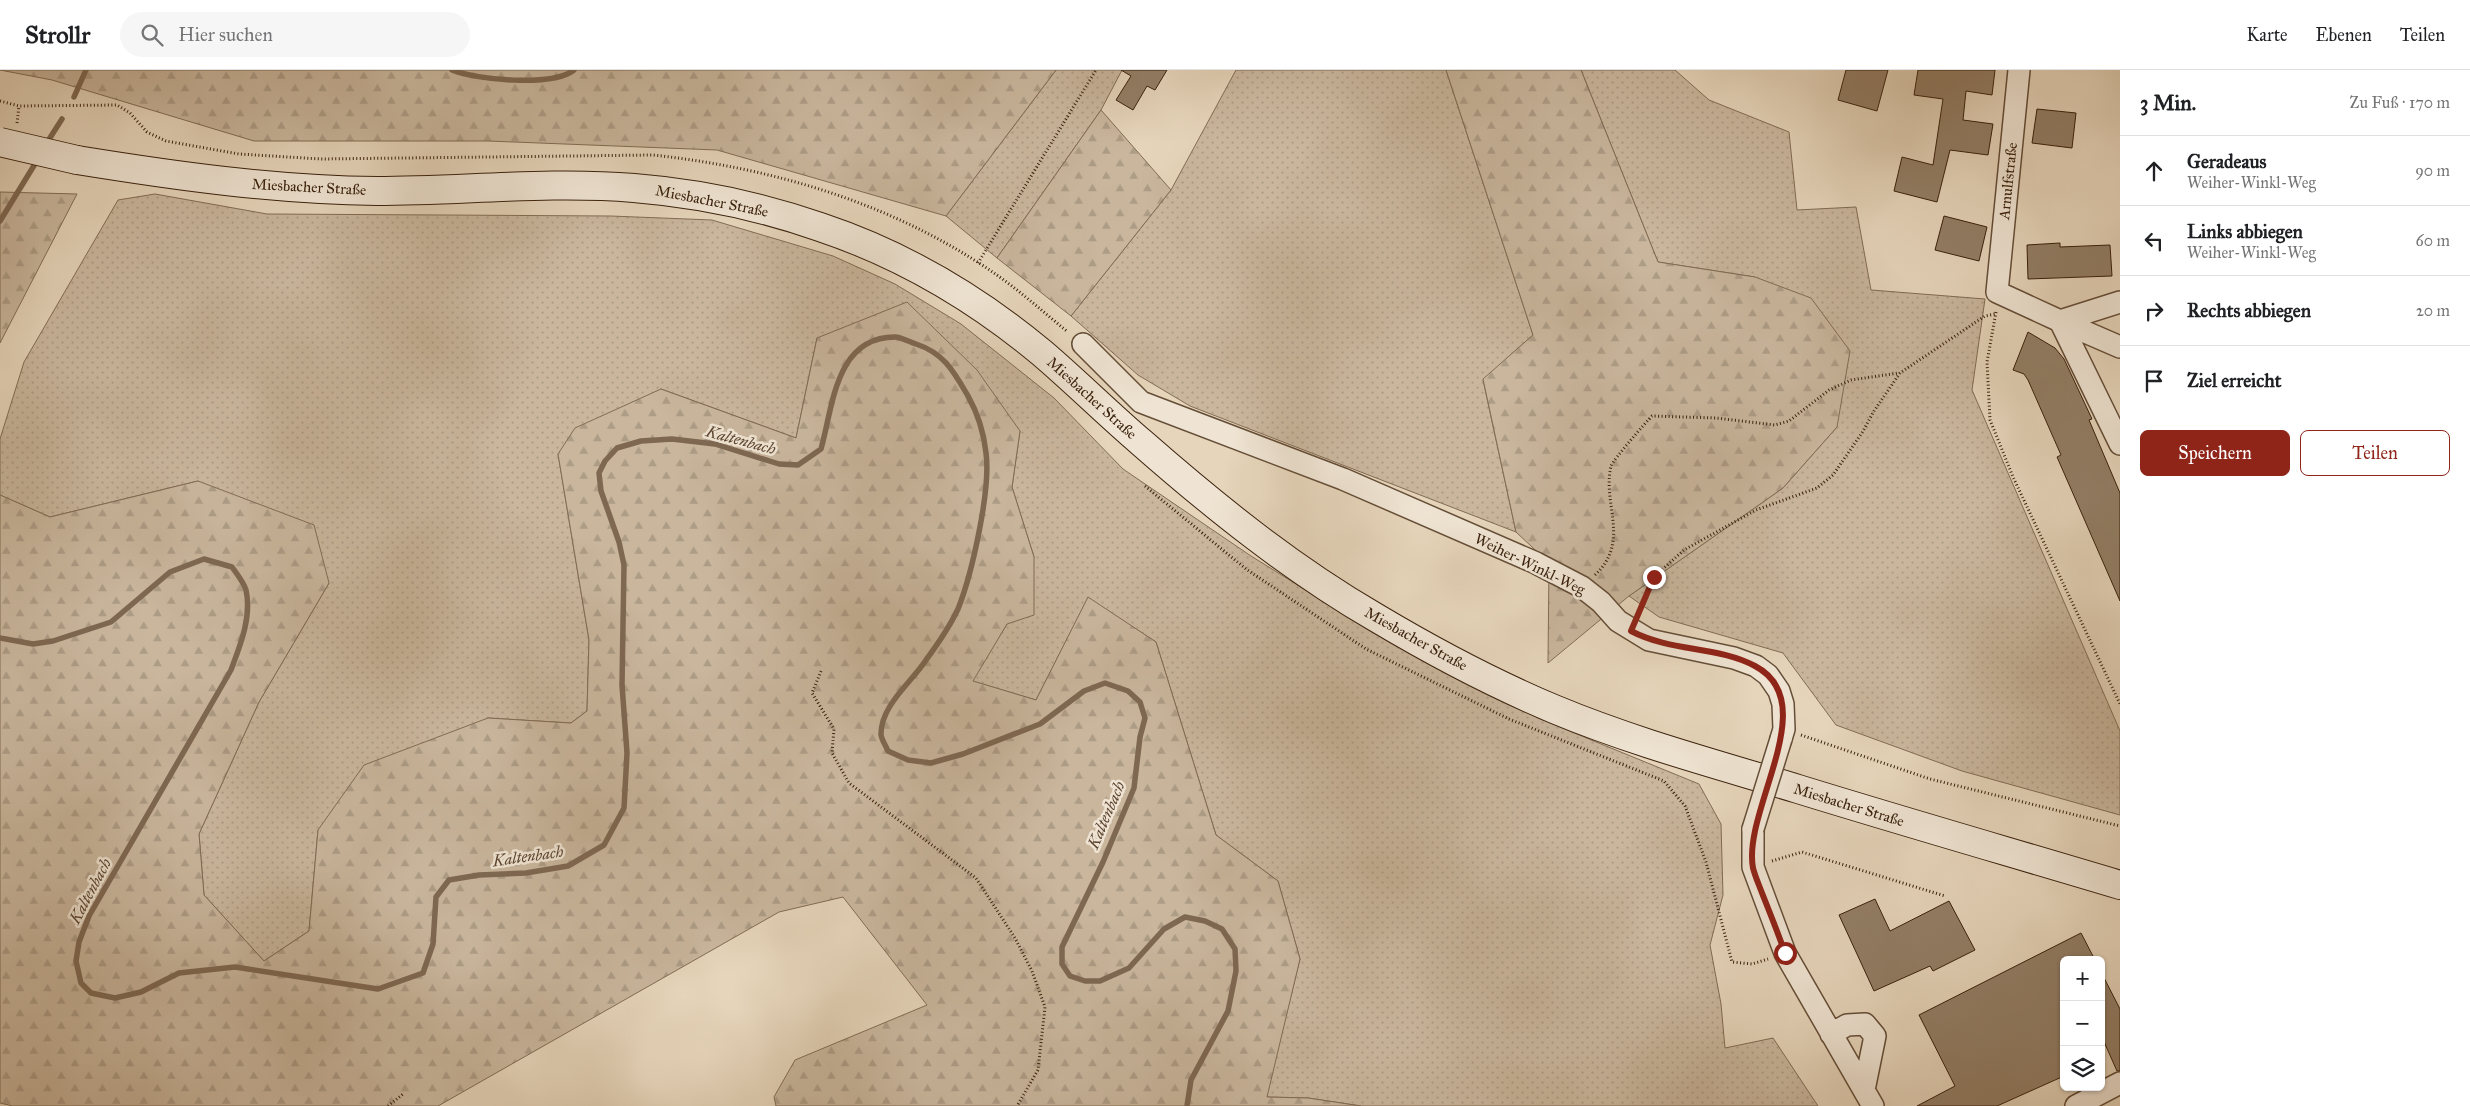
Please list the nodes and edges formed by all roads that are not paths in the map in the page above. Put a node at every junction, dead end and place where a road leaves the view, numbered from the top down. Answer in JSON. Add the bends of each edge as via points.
{"nodes":[{"id":1,"x":2019,"y":70,"type":"edge"},
{"id":2,"x":8,"y":134,"type":"edge"},
{"id":3,"x":2120,"y":302,"type":"edge"},
{"id":4,"x":2060,"y":321,"type":"junction"},
{"id":5,"x":1083,"y":344,"type":"dead end"},
{"id":6,"x":2120,"y":347,"type":"edge"},
{"id":7,"x":2120,"y":444,"type":"edge"},
{"id":8,"x":2120,"y":885,"type":"edge"},
{"id":9,"x":1831,"y":1034,"type":"junction"},
{"id":10,"x":2120,"y":1083,"type":"edge"},
{"id":11,"x":1868,"y":1098,"type":"edge"},
{"id":12,"x":2076,"y":1106,"type":"edge"}],
"edges":[{"from":1,"to":4,"type":"street","name":"Arnulfstraße","via":[[1997,292]]},
{"from":2,"to":8,"type":"main road","name":"Miesbacher Straße","bridge":true,"via":[[77,160],[238,183],[373,191],[631,187],[752,206],[819,226],[908,263],[992,314],[1043,354],[1214,505],[1372,616],[1460,665],[1554,709],[1646,743]]},
{"from":3,"to":4,"type":"street"},
{"from":4,"to":6,"type":"street"},
{"from":4,"to":7,"type":"street"},
{"from":5,"to":9,"type":"street","name":"Weiher-Winkl-Weg","bridge":true,"via":[[1141,402],[1343,479],[1536,563],[1582,587],[1631,631],[1649,640],[1734,658],[1756,666],[1768,675],[1783,704],[1782,734],[1753,829],[1753,867],[1785,953]]},
{"from":9,"to":11,"type":"street","name":"Weiher-Winkl-Weg"},
{"from":9,"to":11,"type":"street","name":"Weiher-Winkl-Weg","via":[[1847,1025],[1865,1024],[1875,1036]]},
{"from":10,"to":12,"type":"street"}]}
